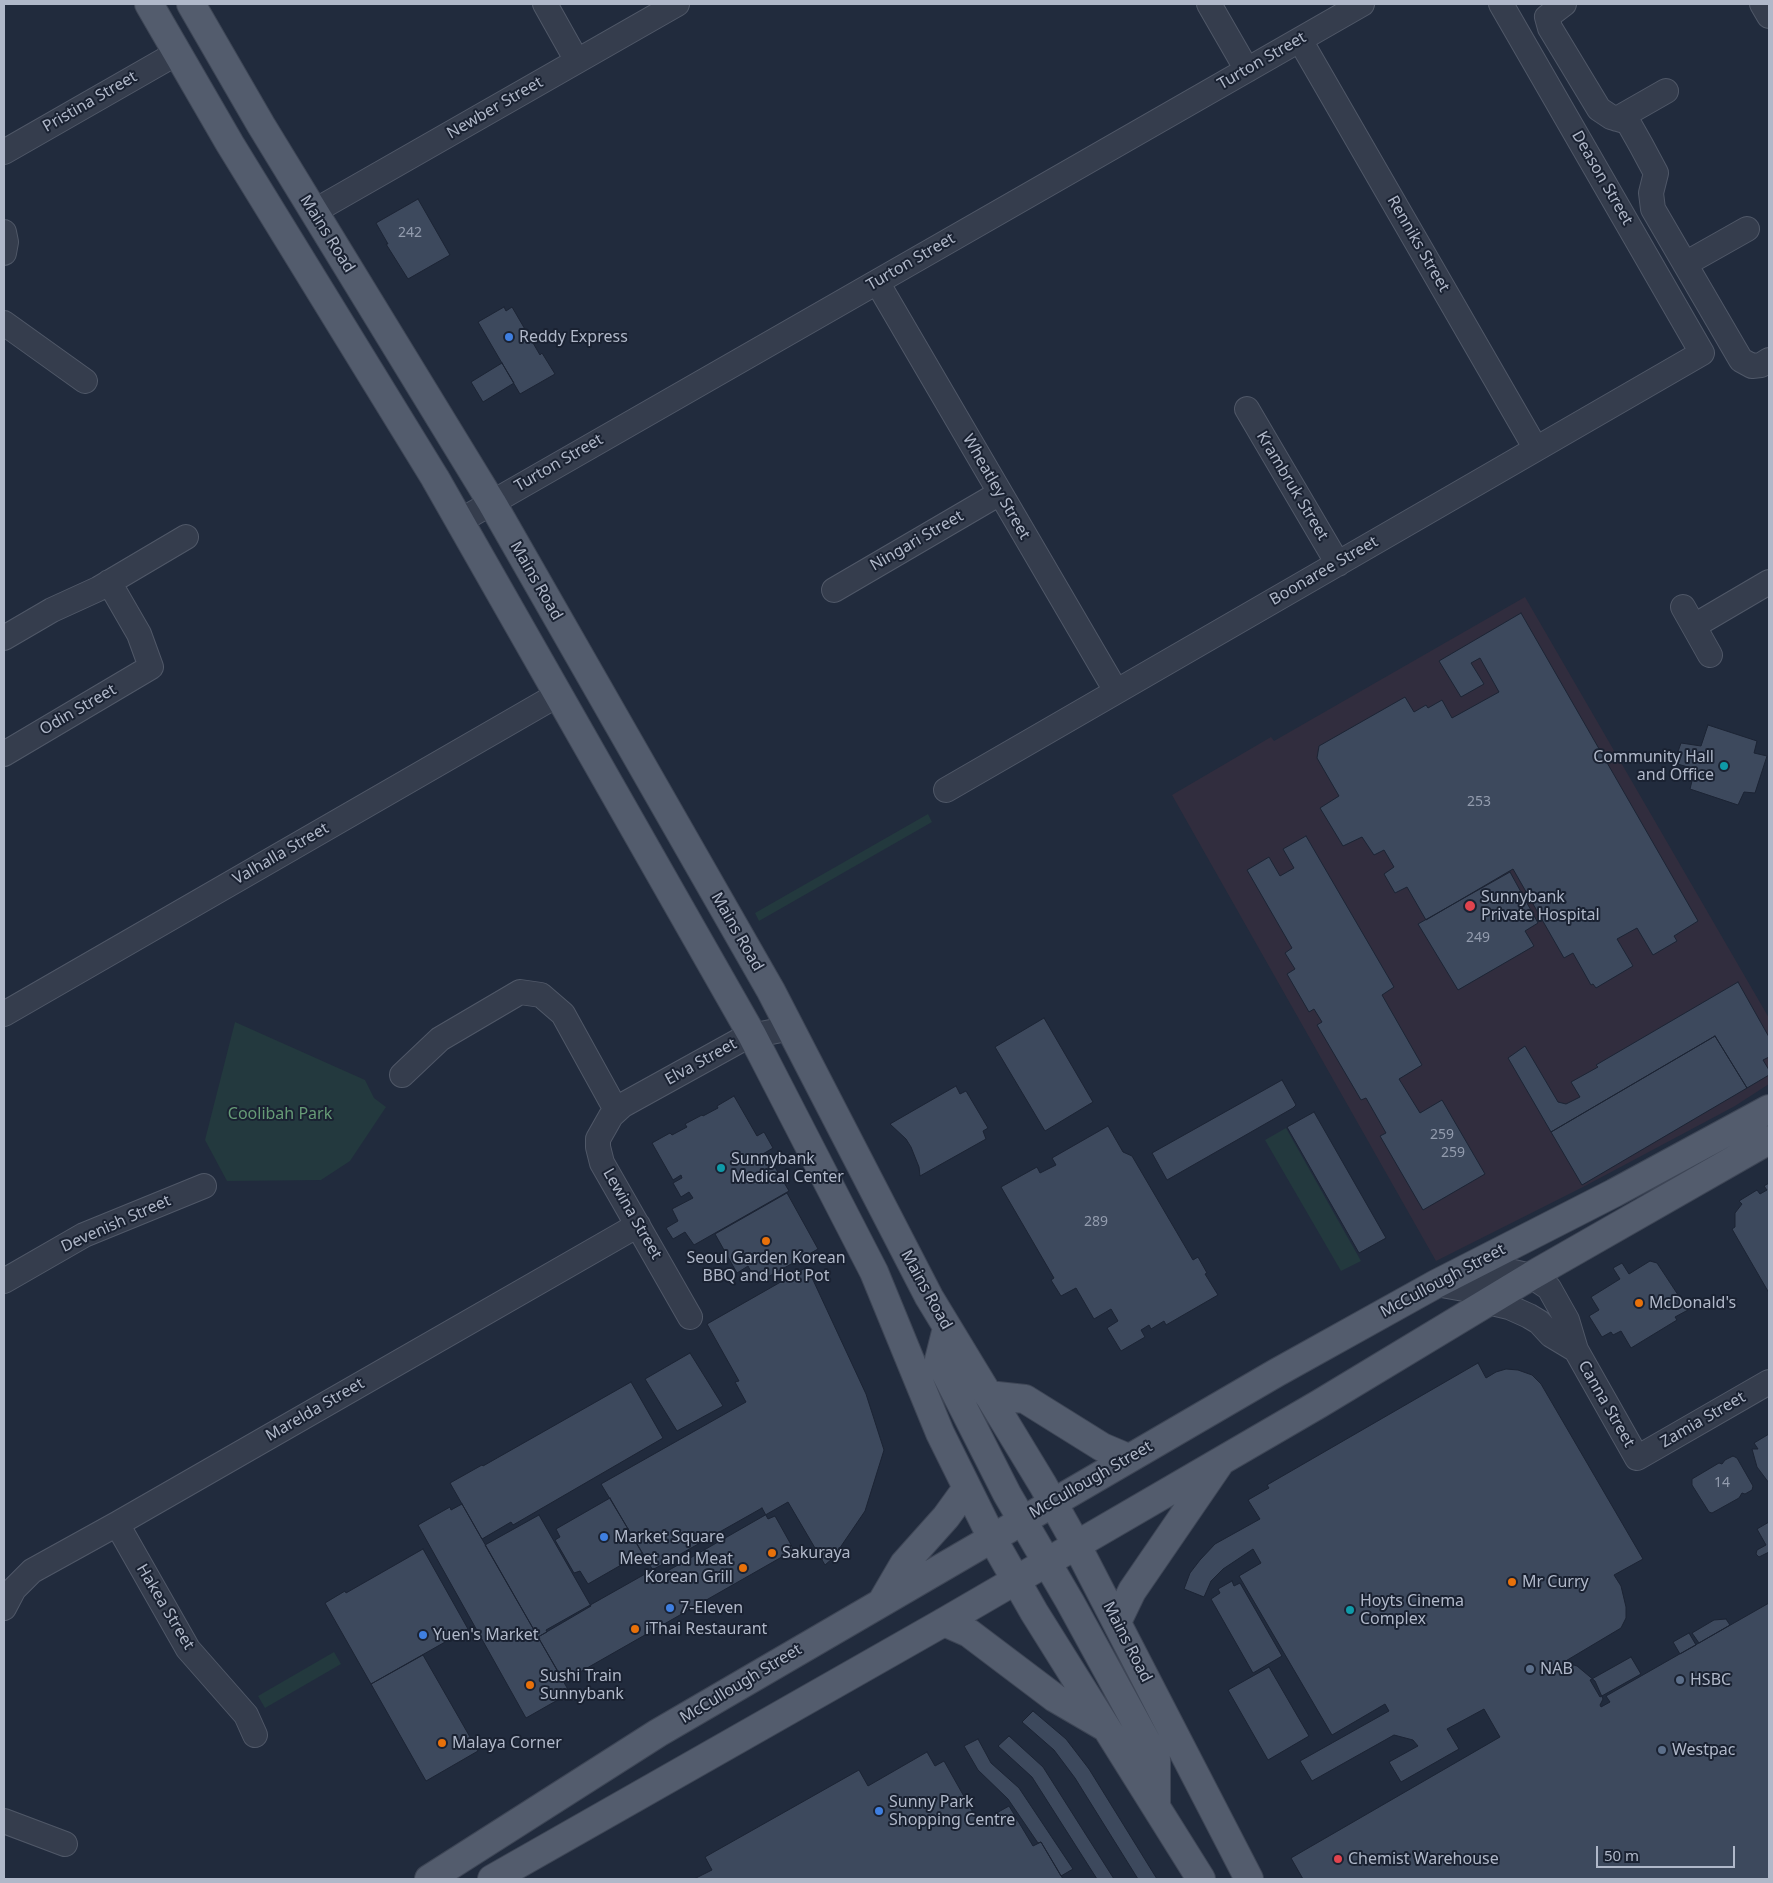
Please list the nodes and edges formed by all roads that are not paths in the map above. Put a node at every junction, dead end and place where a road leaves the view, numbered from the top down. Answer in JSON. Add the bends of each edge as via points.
{"nodes":[{"id":1,"x":150,"y":4,"type":"edge"},
{"id":2,"x":191,"y":4,"type":"edge"},
{"id":3,"x":545,"y":4,"type":"edge"},
{"id":4,"x":676,"y":4,"type":"edge"},
{"id":5,"x":1209,"y":4,"type":"edge"},
{"id":6,"x":1362,"y":4,"type":"edge"},
{"id":7,"x":1501,"y":4,"type":"edge"},
{"id":8,"x":1564,"y":4,"type":"edge"},
{"id":9,"x":1762,"y":4,"type":"edge"},
{"id":10,"x":1769,"y":16,"type":"edge"},
{"id":11,"x":1300,"y":40,"type":"junction"},
{"id":12,"x":177,"y":53,"type":"junction"},
{"id":13,"x":578,"y":61,"type":"junction"},
{"id":14,"x":1247,"y":70,"type":"junction"},
{"id":15,"x":1666,"y":91,"type":"dead end"},
{"id":16,"x":1617,"y":119,"type":"junction"},
{"id":17,"x":261,"y":125,"type":"junction"},
{"id":18,"x":230,"y":144,"type":"junction"},
{"id":19,"x":4,"y":152,"type":"edge"},
{"id":20,"x":313,"y":212,"type":"junction"},
{"id":21,"x":1747,"y":229,"type":"dead end"},
{"id":22,"x":4,"y":232,"type":"edge"},
{"id":23,"x":4,"y":253,"type":"edge"},
{"id":24,"x":1685,"y":264,"type":"junction"},
{"id":25,"x":877,"y":282,"type":"junction"},
{"id":26,"x":4,"y":323,"type":"edge"},
{"id":27,"x":1702,"y":353,"type":"joint"},
{"id":28,"x":1769,"y":360,"type":"edge"},
{"id":29,"x":85,"y":382,"type":"dead end"},
{"id":30,"x":1247,"y":410,"type":"dead end"},
{"id":31,"x":1536,"y":449,"type":"junction"},
{"id":32,"x":1000,"y":493,"type":"junction"},
{"id":33,"x":492,"y":502,"type":"junction"},
{"id":34,"x":460,"y":521,"type":"junction"},
{"id":35,"x":186,"y":537,"type":"dead end"},
{"id":36,"x":1338,"y":564,"type":"junction"},
{"id":37,"x":109,"y":582,"type":"junction"},
{"id":38,"x":1769,"y":582,"type":"edge"},
{"id":39,"x":834,"y":590,"type":"dead end"},
{"id":40,"x":4,"y":638,"type":"edge"},
{"id":41,"x":1710,"y":655,"type":"dead end"},
{"id":42,"x":1116,"y":691,"type":"junction"},
{"id":43,"x":559,"y":694,"type":"junction"},
{"id":44,"x":4,"y":754,"type":"edge"},
{"id":45,"x":946,"y":790,"type":"dead end"},
{"id":46,"x":4,"y":1014,"type":"edge"},
{"id":47,"x":791,"y":1028,"type":"junction"},
{"id":48,"x":752,"y":1035,"type":"junction"},
{"id":49,"x":402,"y":1075,"type":"dead end"},
{"id":50,"x":1769,"y":1109,"type":"edge"},
{"id":51,"x":616,"y":1110,"type":"junction"},
{"id":52,"x":1769,"y":1140,"type":"edge"},
{"id":53,"x":204,"y":1186,"type":"dead end"},
{"id":54,"x":638,"y":1225,"type":"junction"},
{"id":55,"x":1532,"y":1276,"type":"junction"},
{"id":56,"x":4,"y":1281,"type":"edge"},
{"id":57,"x":1436,"y":1284,"type":"junction"},
{"id":58,"x":1488,"y":1302,"type":"junction"},
{"id":59,"x":690,"y":1317,"type":"dead end"},
{"id":60,"x":947,"y":1328,"type":"junction"},
{"id":61,"x":1576,"y":1350,"type":"junction"},
{"id":62,"x":1769,"y":1382,"type":"edge"},
{"id":63,"x":988,"y":1395,"type":"junction"},
{"id":64,"x":1128,"y":1458,"type":"junction"},
{"id":65,"x":1637,"y":1458,"type":"joint"},
{"id":66,"x":1222,"y":1459,"type":"junction"},
{"id":67,"x":967,"y":1488,"type":"junction"},
{"id":68,"x":1053,"y":1502,"type":"junction"},
{"id":69,"x":1022,"y":1521,"type":"junction"},
{"id":70,"x":117,"y":1524,"type":"junction"},
{"id":71,"x":992,"y":1538,"type":"junction"},
{"id":72,"x":1076,"y":1544,"type":"junction"},
{"id":73,"x":1046,"y":1562,"type":"junction"},
{"id":74,"x":1016,"y":1580,"type":"junction"},
{"id":75,"x":882,"y":1601,"type":"junction"},
{"id":76,"x":4,"y":1607,"type":"edge"},
{"id":77,"x":944,"y":1622,"type":"junction"},
{"id":78,"x":1117,"y":1622,"type":"junction"},
{"id":79,"x":1107,"y":1728,"type":"junction"},
{"id":80,"x":255,"y":1735,"type":"dead end"},
{"id":81,"x":1156,"y":1806,"type":"junction"},
{"id":82,"x":4,"y":1821,"type":"edge"},
{"id":83,"x":65,"y":1844,"type":"dead end"},
{"id":84,"x":429,"y":1879,"type":"edge"},
{"id":85,"x":492,"y":1879,"type":"edge"},
{"id":86,"x":1201,"y":1879,"type":"edge"},
{"id":87,"x":1249,"y":1879,"type":"edge"}],
"edges":[{"from":1,"to":12,"type":"main road"},
{"from":2,"to":17,"type":"main road","name":"Mains Road"},
{"from":3,"to":13,"type":"street"},
{"from":4,"to":13,"type":"street","name":"Newber Street"},
{"from":5,"to":14,"type":"street"},
{"from":6,"to":11,"type":"street","name":"Turton Street"},
{"from":7,"to":27,"type":"street","name":"Deason Street"},
{"from":8,"to":16,"type":"street","via":[[1547,16],[1550,28],[1599,109]]},
{"from":9,"to":10,"type":"street"},
{"from":11,"to":14,"type":"street","name":"Turton Street"},
{"from":11,"to":31,"type":"street","name":"Renniks Street"},
{"from":12,"to":18,"type":"main road"},
{"from":12,"to":19,"type":"street","name":"Pristina Street"},
{"from":13,"to":20,"type":"street","name":"Newber Street"},
{"from":14,"to":25,"type":"street","name":"Turton Street"},
{"from":15,"to":16,"type":"street"},
{"from":16,"to":24,"type":"street","via":[[1628,122],[1656,173],[1651,193],[1653,209]]},
{"from":17,"to":18,"type":"main road"},
{"from":17,"to":20,"type":"main road","name":"Mains Road"},
{"from":18,"to":34,"type":"main road"},
{"from":20,"to":33,"type":"main road","name":"Mains Road"},
{"from":21,"to":24,"type":"street"},
{"from":22,"to":23,"type":"street"},
{"from":24,"to":28,"type":"street","via":[[1741,360],[1752,366]]},
{"from":25,"to":32,"type":"street","name":"Wheatley Street"},
{"from":25,"to":33,"type":"street","name":"Turton Street"},
{"from":26,"to":29,"type":"street"},
{"from":27,"to":31,"type":"street","name":"Boonaree Street"},
{"from":30,"to":36,"type":"street","name":"Krambruk Street"},
{"from":31,"to":36,"type":"street","name":"Boonaree Street"},
{"from":32,"to":39,"type":"street","name":"Ningari Street"},
{"from":32,"to":42,"type":"street","name":"Wheatley Street"},
{"from":33,"to":34,"type":"street","name":"Turton Street"},
{"from":33,"to":47,"type":"main road","name":"Mains Road"},
{"from":34,"to":43,"type":"main road"},
{"from":35,"to":37,"type":"street"},
{"from":36,"to":42,"type":"street","name":"Boonaree Street"},
{"from":37,"to":40,"type":"street"},
{"from":37,"to":44,"type":"street","name":"Odin Street","via":[[139,634],[152,667]]},
{"from":38,"to":41,"type":"street","via":[[1689,616]]},
{"from":42,"to":45,"type":"street","name":"Boonaree Street"},
{"from":43,"to":46,"type":"street","name":"Valhalla Street"},
{"from":43,"to":48,"type":"main road"},
{"from":47,"to":48,"type":"street","name":"Elva Street"},
{"from":47,"to":60,"type":"main road","name":"Mains Road"},
{"from":48,"to":51,"type":"street","name":"Elva Street"},
{"from":48,"to":67,"type":"main road","via":[[874,1272],[940,1433]]},
{"from":49,"to":51,"type":"street","via":[[440,1039],[520,992],[541,995],[563,1014]]},
{"from":50,"to":57,"type":"main road","name":"McCullough Street"},
{"from":51,"to":54,"type":"street","name":"Lewina Street","via":[[598,1139],[598,1147],[602,1163]]},
{"from":52,"to":55,"type":"main road"},
{"from":53,"to":56,"type":"street","name":"Devenish Street","via":[[84,1235]]},
{"from":54,"to":59,"type":"street","name":"Lewina Street"},
{"from":54,"to":70,"type":"street","name":"Marelda Street"},
{"from":55,"to":57,"type":"street","name":"Canna Street","via":[[1509,1271],[1493,1274],[1464,1289]]},
{"from":55,"to":58,"type":"main road"},
{"from":55,"to":61,"type":"street","name":"Canna Street","via":[[1554,1296],[1567,1320]]},
{"from":57,"to":64,"type":"main road","name":"McCullough Street"},
{"from":58,"to":61,"type":"street","name":"Canna Street","via":[[1539,1322],[1551,1335]]},
{"from":58,"to":66,"type":"main road"},
{"from":60,"to":63,"type":"main road","name":"Mains Road"},
{"from":60,"to":69,"type":"main road","via":[[939,1360]]},
{"from":61,"to":65,"type":"street","name":"Canna Street"},
{"from":62,"to":65,"type":"street","name":"Zamia Street"},
{"from":63,"to":64,"type":"main road","via":[[1025,1399],[1102,1447]]},
{"from":63,"to":68,"type":"main road","name":"Mains Road"},
{"from":64,"to":68,"type":"main road","name":"McCullough Street"},
{"from":66,"to":72,"type":"main road"},
{"from":66,"to":78,"type":"main road","via":[[1132,1591]]},
{"from":67,"to":71,"type":"main road"},
{"from":67,"to":75,"type":"main road","via":[[904,1564]]},
{"from":68,"to":69,"type":"main road","name":"McCullough Street"},
{"from":68,"to":72,"type":"main road","name":"Mains Road"},
{"from":69,"to":71,"type":"main road","name":"McCullough Street"},
{"from":69,"to":73,"type":"main road"},
{"from":70,"to":76,"type":"street","name":"Marelda Street","via":[[32,1571],[14,1589]]},
{"from":70,"to":80,"type":"street","name":"Hakea Street","via":[[188,1648],[246,1715]]},
{"from":71,"to":74,"type":"main road"},
{"from":71,"to":75,"type":"main road","name":"McCullough Street"},
{"from":72,"to":73,"type":"main road"},
{"from":72,"to":78,"type":"main road","name":"Mains Road"},
{"from":73,"to":74,"type":"main road"},
{"from":73,"to":81,"type":"main road","via":[[1156,1759]]},
{"from":74,"to":77,"type":"main road"},
{"from":74,"to":79,"type":"main road"},
{"from":75,"to":84,"type":"main road","name":"McCullough Street","via":[[658,1733]]},
{"from":77,"to":79,"type":"main road","via":[[969,1633],[1056,1698]]},
{"from":77,"to":85,"type":"main road"},
{"from":78,"to":87,"type":"main road","name":"Mains Road"},
{"from":79,"to":81,"type":"main road"},
{"from":81,"to":86,"type":"main road"},
{"from":82,"to":83,"type":"street"}]}
